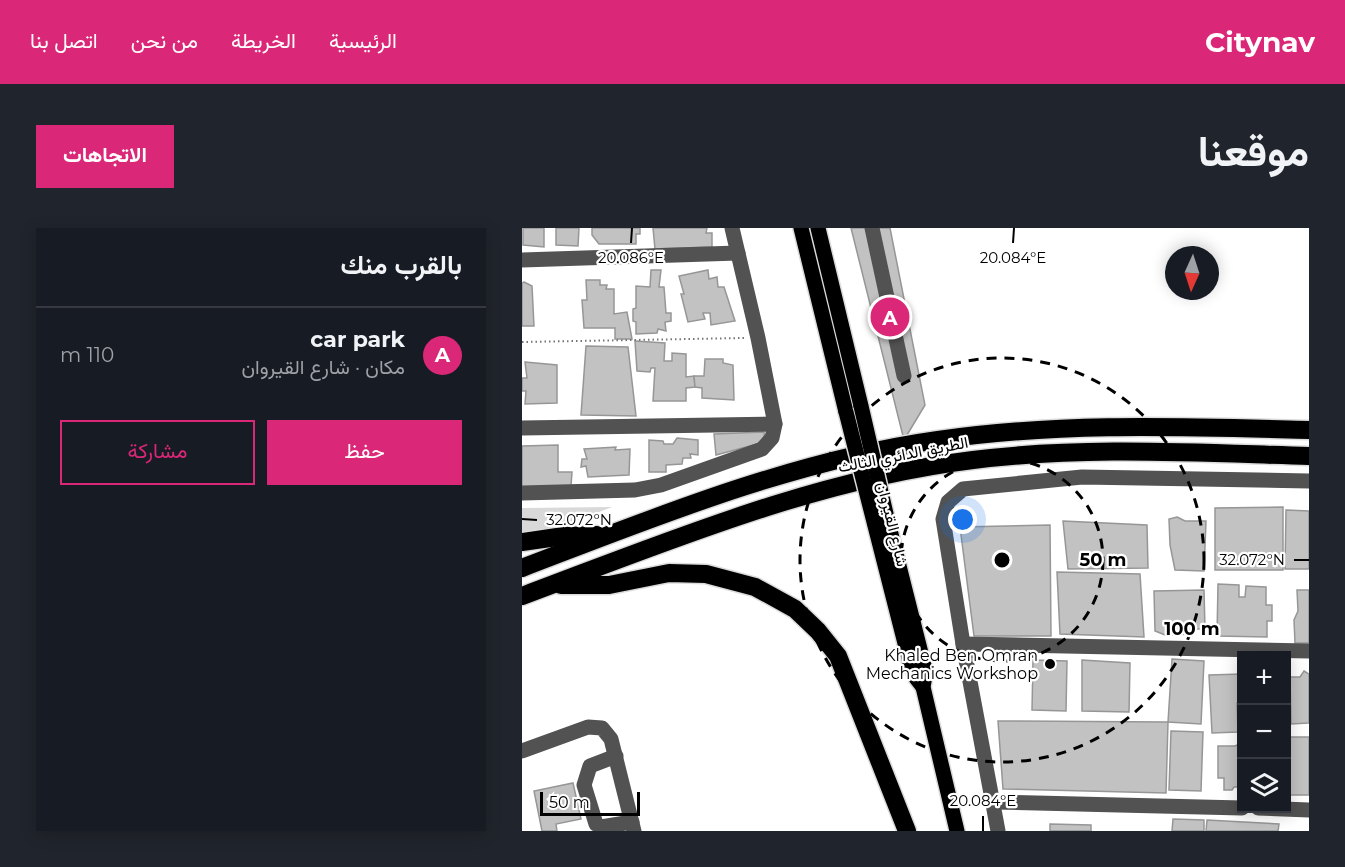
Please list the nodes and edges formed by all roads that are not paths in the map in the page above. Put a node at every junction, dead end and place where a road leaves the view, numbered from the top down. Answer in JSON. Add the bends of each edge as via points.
{"nodes":[{"id":1,"x":732,"y":228,"type":"edge"},
{"id":2,"x":801,"y":228,"type":"edge"},
{"id":3,"x":818,"y":228,"type":"edge"},
{"id":4,"x":872,"y":228,"type":"edge"},
{"id":5,"x":738,"y":253,"type":"junction"},
{"id":6,"x":522,"y":260,"type":"edge"},
{"id":7,"x":904,"y":376,"type":"dead end"},
{"id":8,"x":775,"y":424,"type":"junction"},
{"id":9,"x":522,"y":428,"type":"edge"},
{"id":10,"x":1309,"y":430,"type":"edge"},
{"id":11,"x":1309,"y":456,"type":"edge"},
{"id":12,"x":1309,"y":481,"type":"edge"},
{"id":13,"x":522,"y":493,"type":"edge"},
{"id":14,"x":881,"y":520,"type":"junction"},
{"id":15,"x":610,"y":534,"type":"junction"},
{"id":16,"x":522,"y":542,"type":"edge"},
{"id":17,"x":522,"y":568,"type":"edge"},
{"id":18,"x":553,"y":584,"type":"junction"},
{"id":19,"x":522,"y":596,"type":"edge"},
{"id":20,"x":963,"y":644,"type":"junction"},
{"id":21,"x":1309,"y":651,"type":"edge"},
{"id":22,"x":522,"y":751,"type":"edge"},
{"id":23,"x":616,"y":756,"type":"junction"},
{"id":24,"x":994,"y":802,"type":"junction"},
{"id":25,"x":1237,"y":808,"type":"edge"},
{"id":26,"x":1291,"y":809,"type":"edge"},
{"id":27,"x":1309,"y":810,"type":"edge"},
{"id":28,"x":633,"y":826,"type":"edge"},
{"id":29,"x":907,"y":831,"type":"edge"},
{"id":30,"x":957,"y":831,"type":"edge"},
{"id":31,"x":998,"y":831,"type":"edge"}],
"edges":[{"from":1,"to":5,"type":"street"},
{"from":2,"to":14,"type":"main road","name":"شارع القيروان","bridge":true,"via":[[846,412]]},
{"from":3,"to":14,"type":"main road","name":"شارع القيروان","bridge":true,"via":[[861,406]]},
{"from":4,"to":7,"type":"street"},
{"from":5,"to":6,"type":"street"},
{"from":5,"to":8,"type":"street"},
{"from":8,"to":9,"type":"street"},
{"from":8,"to":13,"type":"street","via":[[772,438],[762,449],[661,485],[635,490]]},
{"from":10,"to":15,"type":"highway","name":"الطريق الدائري الثالث","via":[[1076,427],[935,440],[778,477]]},
{"from":11,"to":18,"type":"highway","name":"الطريق الدائري الثالث","via":[[1075,452],[973,460],[906,471],[796,498]]},
{"from":12,"to":20,"type":"street","via":[[1082,477],[963,489],[948,502],[943,519]]},
{"from":14,"to":30,"type":"main road","name":"شارع القيروان","via":[[924,665],[923,687]]},
{"from":15,"to":16,"type":"highway"},
{"from":15,"to":17,"type":"highway","name":"الطريق الدائري الثالث"},
{"from":18,"to":19,"type":"highway","name":"الطريق الدائري الثالث"},
{"from":18,"to":29,"type":"highway","via":[[596,586],[669,573],[706,574],[755,587],[795,609],[838,656]]},
{"from":20,"to":21,"type":"street"},
{"from":20,"to":24,"type":"street"},
{"from":22,"to":23,"type":"street","via":[[588,727],[602,728],[611,739]]},
{"from":23,"to":28,"type":"street"},
{"from":23,"to":28,"type":"street","via":[[590,766],[584,785],[596,824]]},
{"from":24,"to":25,"type":"street"},
{"from":24,"to":31,"type":"street"},
{"from":26,"to":27,"type":"street"}]}
